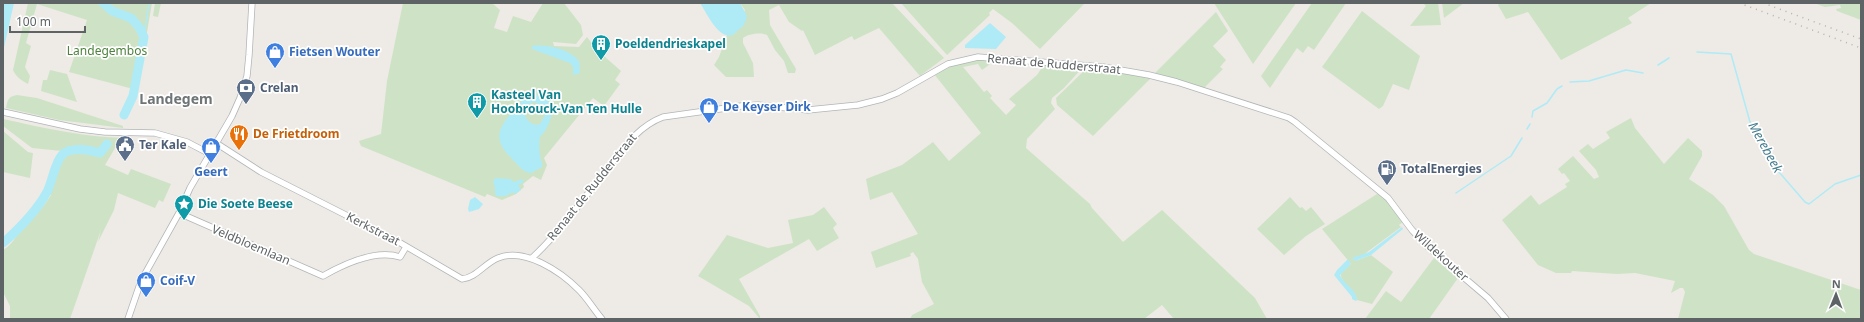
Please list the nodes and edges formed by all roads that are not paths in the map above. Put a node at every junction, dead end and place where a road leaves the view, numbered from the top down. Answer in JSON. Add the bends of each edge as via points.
{"nodes":[{"id":1,"x":252,"y":3,"type":"edge"},
{"id":2,"x":3,"y":112,"type":"edge"},
{"id":3,"x":216,"y":143,"type":"junction"},
{"id":4,"x":210,"y":154,"type":"junction"},
{"id":5,"x":1378,"y":190,"type":"joint"},
{"id":6,"x":180,"y":213,"type":"junction"},
{"id":7,"x":406,"y":246,"type":"junction"},
{"id":8,"x":532,"y":258,"type":"junction"},
{"id":9,"x":128,"y":319,"type":"edge"},
{"id":10,"x":602,"y":319,"type":"edge"},
{"id":11,"x":1506,"y":319,"type":"edge"}],
"edges":[{"from":1,"to":3,"type":"street","via":[[247,76],[232,116]]},
{"from":2,"to":4,"type":"street","via":[[86,130],[155,133],[187,142]]},
{"from":3,"to":4,"type":"street"},
{"from":3,"to":7,"type":"street","name":"Kerkstraat","via":[[261,172]]},
{"from":4,"to":6,"type":"street","via":[[190,188]]},
{"from":5,"to":8,"type":"street","name":"Renaat de Rudderstraat","via":[[1289,118],[1177,82],[1136,72],[1088,65],[978,57],[948,64],[897,93],[858,105],[808,110],[758,105],[741,106],[663,117],[652,121],[636,133]]},
{"from":5,"to":11,"type":"street","name":"Wildekouter","via":[[1394,205],[1428,247],[1478,288]]},
{"from":6,"to":7,"type":"street","name":"Veldbloemlaan","via":[[322,276],[338,267],[366,258],[387,254],[400,257]]},
{"from":6,"to":9,"type":"street","via":[[141,281]]},
{"from":7,"to":8,"type":"street","name":"Kerkstraat","via":[[462,279],[468,278],[498,258]]},
{"from":8,"to":10,"type":"street","via":[[579,290]]}]}
